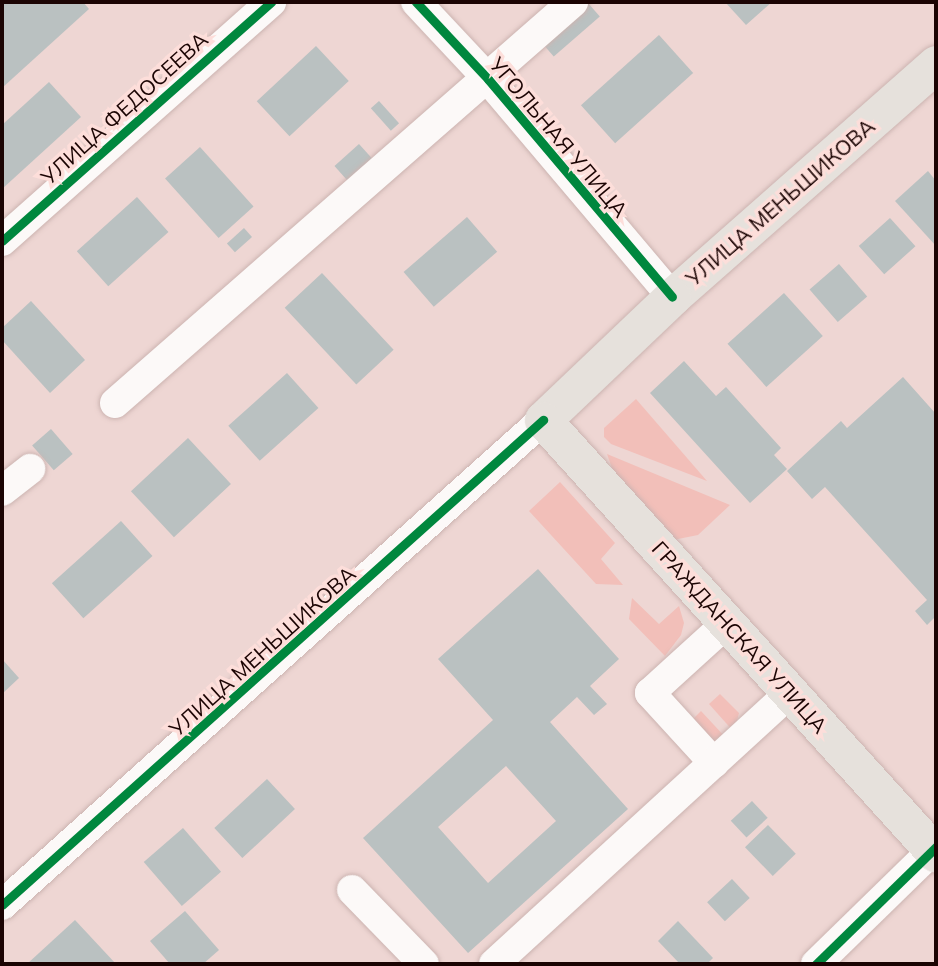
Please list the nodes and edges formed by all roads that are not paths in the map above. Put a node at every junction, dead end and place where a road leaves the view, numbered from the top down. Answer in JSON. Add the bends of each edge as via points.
{"nodes":[{"id":1,"x":271,"y":2,"type":"edge"},
{"id":2,"x":416,"y":2,"type":"edge"},
{"id":3,"x":573,"y":2,"type":"edge"},
{"id":4,"x":936,"y":65,"type":"edge"},
{"id":5,"x":488,"y":79,"type":"junction"},
{"id":6,"x":2,"y":241,"type":"edge"},
{"id":7,"x":672,"y":298,"type":"junction"},
{"id":8,"x":115,"y":403,"type":"dead end"},
{"id":9,"x":543,"y":421,"type":"junction"},
{"id":10,"x":30,"y":469,"type":"dead end"},
{"id":11,"x":2,"y":491,"type":"edge"},
{"id":12,"x":727,"y":623,"type":"junction"},
{"id":13,"x":790,"y":693,"type":"junction"},
{"id":14,"x":714,"y":763,"type":"junction"},
{"id":15,"x":935,"y":850,"type":"edge"},
{"id":16,"x":352,"y":890,"type":"dead end"},
{"id":17,"x":2,"y":905,"type":"edge"},
{"id":18,"x":424,"y":964,"type":"edge"},
{"id":19,"x":494,"y":964,"type":"edge"},
{"id":20,"x":816,"y":964,"type":"edge"}],
"edges":[{"from":1,"to":6,"type":"street","name":"УЛИЦА ФЕДОСЕЕВА"},
{"from":2,"to":5,"type":"street","name":"УГОЛЬНАЯ УЛИЦА"},
{"from":3,"to":5,"type":"street"},
{"from":4,"to":7,"type":"main road","name":"УЛИЦА МЕНЬШИКОВА"},
{"from":5,"to":7,"type":"street","name":"УГОЛЬНАЯ УЛИЦА"},
{"from":5,"to":8,"type":"street"},
{"from":7,"to":9,"type":"main road","name":"УЛИЦА МЕНЬШИКОВА"},
{"from":9,"to":12,"type":"main road","name":"ГРАЖДАНСКАЯ УЛИЦА"},
{"from":9,"to":17,"type":"street","name":"УЛИЦА МЕНЬШИКОВА"},
{"from":10,"to":11,"type":"street"},
{"from":12,"to":13,"type":"main road","name":"ГРАЖДАНСКАЯ УЛИЦА"},
{"from":12,"to":14,"type":"street","via":[[650,693]]},
{"from":13,"to":14,"type":"street"},
{"from":13,"to":15,"type":"main road","name":"ГРАЖДАНСКАЯ УЛИЦА"},
{"from":14,"to":19,"type":"street"},
{"from":15,"to":20,"type":"street"},
{"from":16,"to":18,"type":"street"}]}
